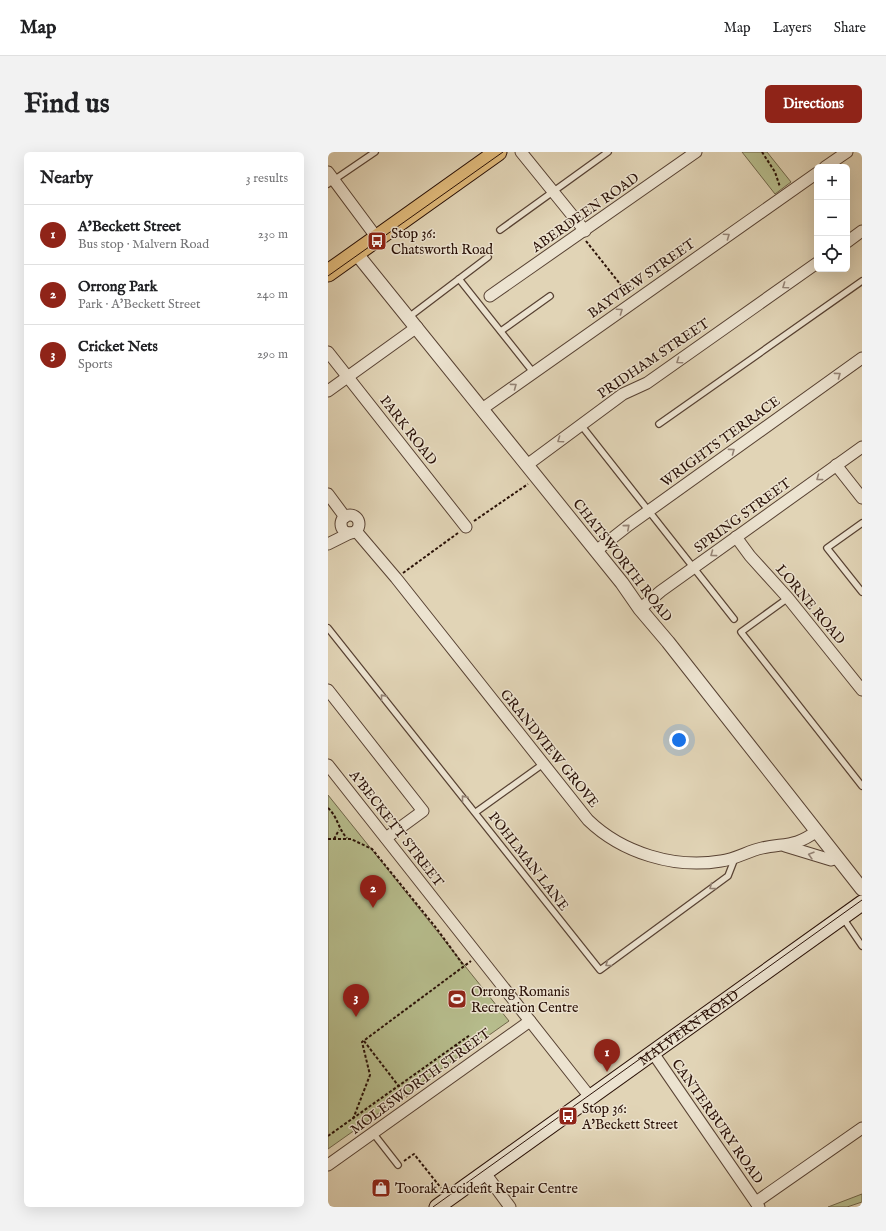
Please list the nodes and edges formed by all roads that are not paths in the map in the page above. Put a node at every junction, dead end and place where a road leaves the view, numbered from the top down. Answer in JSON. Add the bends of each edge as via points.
{"nodes":[{"id":1,"x":375,"y":152,"type":"edge"},
{"id":2,"x":498,"y":152,"type":"edge"},
{"id":3,"x":521,"y":152,"type":"edge"},
{"id":4,"x":608,"y":152,"type":"edge"},
{"id":5,"x":696,"y":152,"type":"edge"},
{"id":6,"x":847,"y":152,"type":"edge"},
{"id":7,"x":829,"y":164,"type":"edge"},
{"id":8,"x":814,"y":175,"type":"edge"},
{"id":9,"x":330,"y":179,"type":"edge"},
{"id":10,"x":552,"y":191,"type":"junction"},
{"id":11,"x":500,"y":230,"type":"dead end"},
{"id":12,"x":862,"y":231,"type":"edge"},
{"id":13,"x":586,"y":234,"type":"junction"},
{"id":14,"x":377,"y":238,"type":"junction"},
{"id":15,"x":850,"y":240,"type":"edge"},
{"id":16,"x":356,"y":253,"type":"junction"},
{"id":17,"x":488,"y":257,"type":"dead end"},
{"id":18,"x":814,"y":265,"type":"edge"},
{"id":19,"x":328,"y":273,"type":"edge"},
{"id":20,"x":459,"y":279,"type":"junction"},
{"id":21,"x":862,"y":281,"type":"edge"},
{"id":22,"x":490,"y":296,"type":"dead end"},
{"id":23,"x":550,"y":296,"type":"dead end"},
{"id":24,"x":413,"y":322,"type":"junction"},
{"id":25,"x":500,"y":331,"type":"junction"},
{"id":26,"x":328,"y":352,"type":"edge"},
{"id":27,"x":862,"y":358,"type":"edge"},
{"id":28,"x":533,"y":372,"type":"junction"},
{"id":29,"x":348,"y":376,"type":"junction"},
{"id":30,"x":328,"y":391,"type":"edge"},
{"id":31,"x":482,"y":409,"type":"junction"},
{"id":32,"x":659,"y":424,"type":"dead end"},
{"id":33,"x":581,"y":425,"type":"junction"},
{"id":34,"x":862,"y":447,"type":"edge"},
{"id":35,"x":527,"y":465,"type":"junction"},
{"id":36,"x":836,"y":465,"type":"junction"},
{"id":37,"x":328,"y":494,"type":"edge"},
{"id":38,"x":862,"y":498,"type":"edge"},
{"id":39,"x":648,"y":510,"type":"junction"},
{"id":40,"x":862,"y":523,"type":"edge"},
{"id":41,"x":348,"y":526,"type":"junction"},
{"id":42,"x":466,"y":527,"type":"dead end"},
{"id":43,"x":736,"y":537,"type":"junction"},
{"id":44,"x":328,"y":544,"type":"edge"},
{"id":45,"x":596,"y":550,"type":"junction"},
{"id":46,"x":693,"y":568,"type":"junction"},
{"id":47,"x":862,"y":592,"type":"edge"},
{"id":48,"x":788,"y":598,"type":"junction"},
{"id":49,"x":640,"y":609,"type":"junction"},
{"id":50,"x":734,"y":619,"type":"dead end"},
{"id":51,"x":328,"y":628,"type":"edge"},
{"id":52,"x":328,"y":690,"type":"edge"},
{"id":53,"x":862,"y":690,"type":"edge"},
{"id":54,"x":543,"y":764,"type":"junction"},
{"id":55,"x":328,"y":765,"type":"edge"},
{"id":56,"x":862,"y":786,"type":"edge"},
{"id":57,"x":476,"y":812,"type":"junction"},
{"id":58,"x":816,"y":831,"type":"junction"},
{"id":59,"x":386,"y":838,"type":"junction"},
{"id":60,"x":785,"y":846,"type":"junction"},
{"id":61,"x":735,"y":858,"type":"junction"},
{"id":62,"x":838,"y":858,"type":"junction"},
{"id":63,"x":862,"y":889,"type":"edge"},
{"id":64,"x":862,"y":903,"type":"edge"},
{"id":65,"x":842,"y":917,"type":"junction"},
{"id":66,"x":862,"y":946,"type":"edge"},
{"id":67,"x":530,"y":1021,"type":"junction"},
{"id":68,"x":653,"y":1053,"type":"junction"},
{"id":69,"x":590,"y":1097,"type":"junction"},
{"id":70,"x":862,"y":1128,"type":"edge"},
{"id":71,"x":373,"y":1133,"type":"junction"},
{"id":72,"x":328,"y":1165,"type":"edge"},
{"id":73,"x":398,"y":1165,"type":"road end"},
{"id":74,"x":485,"y":1173,"type":"junction"},
{"id":75,"x":758,"y":1204,"type":"edge"},
{"id":76,"x":437,"y":1207,"type":"edge"},
{"id":77,"x":510,"y":1207,"type":"edge"}],
"edges":[{"from":1,"to":9,"type":"lane"},
{"from":2,"to":14,"type":"main road"},
{"from":3,"to":10,"type":"street"},
{"from":4,"to":10,"type":"lane"},
{"from":5,"to":13,"type":"street","name":"ABERDEEN ROAD"},
{"from":6,"to":7,"type":"street"},
{"from":28,"to":8,"type":"street","name":"BAYVIEW STREET","one_way":true},
{"from":9,"to":14,"type":"street"},
{"from":10,"to":11,"type":"lane"},
{"from":10,"to":13,"type":"street"},
{"from":12,"to":15,"type":"street"},
{"from":13,"to":22,"type":"street","name":"ABERDEEN ROAD"},
{"from":14,"to":16,"type":"main road"},
{"from":16,"to":19,"type":"main road"},
{"from":16,"to":24,"type":"street","name":"CHATSWORTH ROAD"},
{"from":17,"to":20,"type":"lane"},
{"from":18,"to":33,"type":"street","name":"PRIDHAM STREET","one_way":true,"via":[[647,384],[623,394]]},
{"from":20,"to":24,"type":"lane"},
{"from":20,"to":25,"type":"lane"},
{"from":21,"to":32,"type":"lane"},
{"from":23,"to":25,"type":"lane"},
{"from":24,"to":29,"type":"street"},
{"from":24,"to":31,"type":"street","name":"CHATSWORTH ROAD"},
{"from":25,"to":28,"type":"lane"},
{"from":26,"to":29,"type":"street","name":"PARK ROAD"},
{"from":39,"to":27,"type":"street","name":"WRIGHTS TERRACE","one_way":true},
{"from":31,"to":28,"type":"street","name":"BAYVIEW STREET","one_way":true},
{"from":29,"to":30,"type":"street"},
{"from":29,"to":42,"type":"street","name":"PARK ROAD"},
{"from":31,"to":35,"type":"street","name":"CHATSWORTH ROAD"},
{"from":33,"to":35,"type":"street","name":"PRIDHAM STREET","one_way":true},
{"from":33,"to":39,"type":"lane"},
{"from":34,"to":36,"type":"street","name":"SPRING STREET"},
{"from":35,"to":45,"type":"street","name":"CHATSWORTH ROAD"},
{"from":36,"to":38,"type":"street"},
{"from":36,"to":43,"type":"street","name":"SPRING STREET","one_way":true},
{"from":37,"to":41,"type":"street","name":"GRANDVIEW GROVE"},
{"from":45,"to":39,"type":"street","name":"WRIGHTS TERRACE","one_way":true},
{"from":39,"to":46,"type":"lane"},
{"from":40,"to":47,"type":"lane","via":[[827,548]]},
{"from":41,"to":44,"type":"street"},
{"from":41,"to":54,"type":"street","name":"GRANDVIEW GROVE","via":[[396,578]]},
{"from":43,"to":46,"type":"street","name":"SPRING STREET","one_way":true},
{"from":43,"to":48,"type":"street","name":"LORNE ROAD"},
{"from":45,"to":49,"type":"street","name":"CHATSWORTH ROAD"},
{"from":46,"to":49,"type":"street","name":"SPRING STREET"},
{"from":46,"to":50,"type":"lane"},
{"from":48,"to":53,"type":"street","name":"LORNE ROAD"},
{"from":48,"to":56,"type":"lane","via":[[741,632]]},
{"from":49,"to":58,"type":"street","name":"CHATSWORTH ROAD"},
{"from":57,"to":51,"type":"lane","name":"POHLMAN LANE","one_way":true},
{"from":52,"to":59,"type":"street","via":[[423,811]]},
{"from":54,"to":57,"type":"lane"},
{"from":54,"to":61,"type":"street","name":"GRANDVIEW GROVE","via":[[588,820],[616,842],[648,855],[679,862],[711,863]]},
{"from":55,"to":59,"type":"street","name":"A'BECKETT STREET"},
{"from":61,"to":57,"type":"lane","name":"POHLMAN LANE","one_way":true,"via":[[728,876],[600,970]]},
{"from":58,"to":60,"type":"street","name":"GRANDVIEW GROVE","via":[[803,840]]},
{"from":58,"to":62,"type":"street","name":"CHATSWORTH ROAD"},
{"from":59,"to":67,"type":"street","name":"A'BECKETT STREET"},
{"from":60,"to":61,"type":"street","name":"GRANDVIEW GROVE","via":[[760,848]]},
{"from":62,"to":60,"type":"street","name":"GRANDVIEW GROVE","one_way":true,"via":[[831,860]]},
{"from":62,"to":63,"type":"street","name":"CHATSWORTH ROAD"},
{"from":64,"to":65,"type":"main road","name":"MALVERN ROAD"},
{"from":65,"to":66,"type":"lane"},
{"from":65,"to":68,"type":"main road","name":"MALVERN ROAD"},
{"from":67,"to":69,"type":"street","name":"A'BECKETT STREET"},
{"from":67,"to":71,"type":"street","name":"MOLESWORTH STREET"},
{"from":68,"to":69,"type":"main road","name":"MALVERN ROAD"},
{"from":68,"to":75,"type":"street","name":"CANTERBURY ROAD"},
{"from":69,"to":74,"type":"main road","name":"MALVERN ROAD"},
{"from":70,"to":75,"type":"street"},
{"from":71,"to":72,"type":"street","name":"MOLESWORTH STREET"},
{"from":71,"to":73,"type":"lane"},
{"from":74,"to":76,"type":"main road","name":"MALVERN ROAD"},
{"from":74,"to":77,"type":"street"}]}
